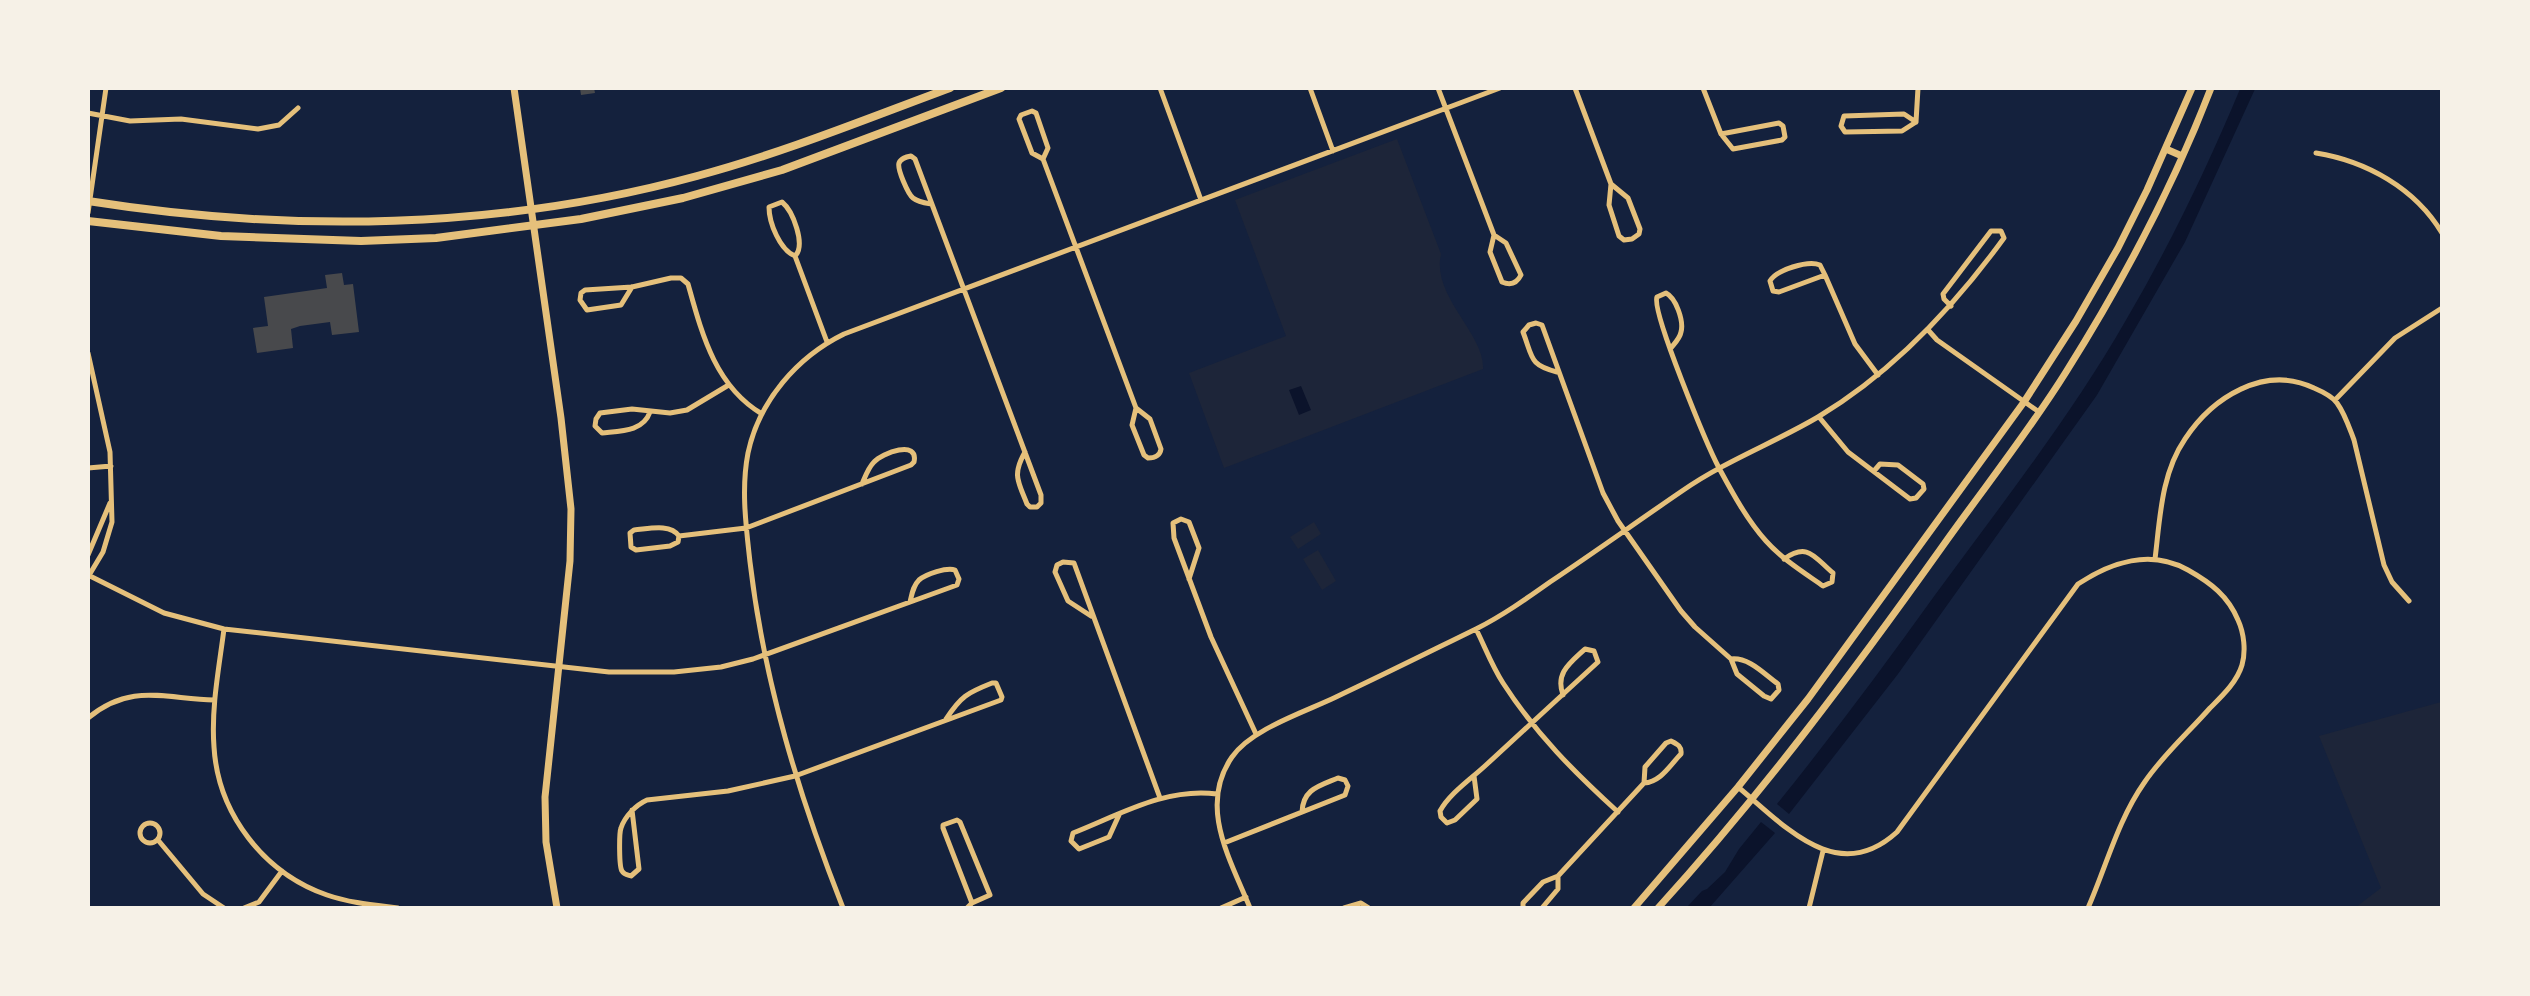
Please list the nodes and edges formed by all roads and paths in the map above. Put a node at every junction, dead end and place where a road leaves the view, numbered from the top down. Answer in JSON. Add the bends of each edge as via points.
{"nodes":[{"id":1,"x":106,"y":88,"type":"edge"},
{"id":2,"x":514,"y":88,"type":"edge"},
{"id":3,"x":950,"y":88,"type":"edge"},
{"id":4,"x":1001,"y":88,"type":"edge"},
{"id":5,"x":1160,"y":88,"type":"edge"},
{"id":6,"x":1310,"y":88,"type":"edge"},
{"id":7,"x":1438,"y":88,"type":"edge"},
{"id":8,"x":1500,"y":88,"type":"edge"},
{"id":9,"x":1575,"y":88,"type":"edge"},
{"id":10,"x":1703,"y":88,"type":"edge"},
{"id":11,"x":1918,"y":88,"type":"edge"},
{"id":12,"x":2192,"y":88,"type":"edge"},
{"id":13,"x":2211,"y":88,"type":"edge"},
{"id":14,"x":298,"y":108,"type":"dead end"},
{"id":15,"x":1445,"y":109,"type":"junction"},
{"id":16,"x":88,"y":113,"type":"edge"},
{"id":17,"x":101,"y":115,"type":"junction"},
{"id":18,"x":1916,"y":122,"type":"junction"},
{"id":19,"x":1721,"y":134,"type":"junction"},
{"id":20,"x":2166,"y":149,"type":"junction"},
{"id":21,"x":1334,"y":151,"type":"junction"},
{"id":22,"x":2316,"y":153,"type":"dead end"},
{"id":23,"x":2182,"y":156,"type":"junction"},
{"id":24,"x":1043,"y":159,"type":"junction"},
{"id":25,"x":1611,"y":184,"type":"junction"},
{"id":26,"x":1201,"y":200,"type":"junction"},
{"id":27,"x":89,"y":202,"type":"edge"},
{"id":28,"x":931,"y":204,"type":"junction"},
{"id":29,"x":531,"y":209,"type":"junction"},
{"id":30,"x":89,"y":212,"type":"edge"},
{"id":31,"x":88,"y":221,"type":"edge"},
{"id":32,"x":534,"y":226,"type":"junction"},
{"id":33,"x":2442,"y":234,"type":"edge"},
{"id":34,"x":1494,"y":235,"type":"junction"},
{"id":35,"x":1076,"y":247,"type":"junction"},
{"id":36,"x":795,"y":256,"type":"junction"},
{"id":37,"x":1826,"y":275,"type":"junction"},
{"id":38,"x":632,"y":287,"type":"junction"},
{"id":39,"x":963,"y":290,"type":"junction"},
{"id":40,"x":1951,"y":306,"type":"junction"},
{"id":41,"x":2442,"y":308,"type":"edge"},
{"id":42,"x":1929,"y":331,"type":"junction"},
{"id":43,"x":827,"y":342,"type":"junction"},
{"id":44,"x":1671,"y":348,"type":"junction"},
{"id":45,"x":88,"y":353,"type":"edge"},
{"id":46,"x":1557,"y":372,"type":"junction"},
{"id":47,"x":1878,"y":375,"type":"junction"},
{"id":48,"x":727,"y":386,"type":"junction"},
{"id":49,"x":2335,"y":400,"type":"junction"},
{"id":50,"x":2024,"y":402,"type":"junction"},
{"id":51,"x":1136,"y":408,"type":"junction"},
{"id":52,"x":650,"y":412,"type":"junction"},
{"id":53,"x":2039,"y":412,"type":"junction"},
{"id":54,"x":762,"y":414,"type":"junction"},
{"id":55,"x":1819,"y":417,"type":"junction"},
{"id":56,"x":1025,"y":452,"type":"junction"},
{"id":57,"x":111,"y":466,"type":"junction"},
{"id":58,"x":88,"y":468,"type":"edge"},
{"id":59,"x":1719,"y":468,"type":"junction"},
{"id":60,"x":1874,"y":471,"type":"junction"},
{"id":61,"x":862,"y":484,"type":"junction"},
{"id":62,"x":111,"y":499,"type":"junction"},
{"id":63,"x":746,"y":528,"type":"junction"},
{"id":64,"x":1625,"y":531,"type":"junction"},
{"id":65,"x":680,"y":536,"type":"junction"},
{"id":66,"x":88,"y":555,"type":"edge"},
{"id":67,"x":1784,"y":559,"type":"junction"},
{"id":68,"x":2155,"y":559,"type":"junction"},
{"id":69,"x":89,"y":576,"type":"edge"},
{"id":70,"x":1189,"y":579,"type":"junction"},
{"id":71,"x":2409,"y":601,"type":"dead end"},
{"id":72,"x":909,"y":602,"type":"junction"},
{"id":73,"x":1091,"y":615,"type":"junction"},
{"id":74,"x":224,"y":629,"type":"junction"},
{"id":75,"x":1476,"y":629,"type":"junction"},
{"id":76,"x":765,"y":655,"type":"junction"},
{"id":77,"x":1731,"y":659,"type":"junction"},
{"id":78,"x":558,"y":666,"type":"junction"},
{"id":79,"x":1563,"y":694,"type":"junction"},
{"id":80,"x":214,"y":700,"type":"junction"},
{"id":81,"x":88,"y":718,"type":"edge"},
{"id":82,"x":946,"y":719,"type":"junction"},
{"id":83,"x":1531,"y":723,"type":"junction"},
{"id":84,"x":1256,"y":734,"type":"junction"},
{"id":85,"x":795,"y":776,"type":"junction"},
{"id":86,"x":1474,"y":776,"type":"junction"},
{"id":87,"x":1644,"y":783,"type":"junction"},
{"id":88,"x":1738,"y":787,"type":"junction"},
{"id":89,"x":1217,"y":794,"type":"junction"},
{"id":90,"x":1160,"y":798,"type":"junction"},
{"id":91,"x":1753,"y":800,"type":"junction"},
{"id":92,"x":632,"y":810,"type":"junction"},
{"id":93,"x":1302,"y":812,"type":"junction"},
{"id":94,"x":1618,"y":812,"type":"junction"},
{"id":95,"x":1119,"y":815,"type":"junction"},
{"id":96,"x":158,"y":840,"type":"dead end"},
{"id":97,"x":1224,"y":843,"type":"junction"},
{"id":98,"x":1823,"y":851,"type":"junction"},
{"id":99,"x":282,"y":871,"type":"junction"},
{"id":100,"x":1558,"y":876,"type":"junction"},
{"id":101,"x":1246,"y":897,"type":"junction"},
{"id":102,"x":972,"y":903,"type":"junction"},
{"id":103,"x":843,"y":907,"type":"edge"},
{"id":104,"x":224,"y":908,"type":"edge"},
{"id":105,"x":244,"y":908,"type":"edge"},
{"id":106,"x":398,"y":908,"type":"edge"},
{"id":107,"x":557,"y":908,"type":"edge"},
{"id":108,"x":967,"y":908,"type":"edge"},
{"id":109,"x":1221,"y":908,"type":"edge"},
{"id":110,"x":1250,"y":908,"type":"edge"},
{"id":111,"x":1344,"y":908,"type":"edge"},
{"id":112,"x":1369,"y":908,"type":"edge"},
{"id":113,"x":1523,"y":908,"type":"edge"},
{"id":114,"x":1542,"y":908,"type":"edge"},
{"id":115,"x":1634,"y":908,"type":"edge"},
{"id":116,"x":1658,"y":908,"type":"edge"},
{"id":117,"x":1809,"y":908,"type":"edge"},
{"id":118,"x":2088,"y":908,"type":"edge"}],
"edges":[{"from":1,"to":17,"type":"street"},
{"from":2,"to":29,"type":"street"},
{"from":3,"to":29,"type":"main road","via":[[738,165],[639,190]]},
{"from":4,"to":32,"type":"main road","via":[[747,181],[634,209]]},
{"from":5,"to":26,"type":"street"},
{"from":6,"to":21,"type":"street"},
{"from":7,"to":15,"type":"street"},
{"from":8,"to":15,"type":"street"},
{"from":9,"to":25,"type":"street"},
{"from":10,"to":19,"type":"street"},
{"from":11,"to":18,"type":"street"},
{"from":12,"to":20,"type":"street"},
{"from":13,"to":23,"type":"street"},
{"from":14,"to":17,"type":"street","via":[[279,125],[258,129],[181,119],[130,121]]},
{"from":15,"to":21,"type":"street"},
{"from":15,"to":34,"type":"street"},
{"from":16,"to":17,"type":"street"},
{"from":17,"to":27,"type":"street"},
{"from":18,"to":18,"type":"street","via":[[1904,114],[1844,116],[1841,126],[1845,132],[1902,131]]},
{"from":19,"to":19,"type":"street","via":[[1733,149],[1782,140],[1785,136],[1779,123]]},
{"from":20,"to":23,"type":"street"},
{"from":20,"to":50,"type":"street","via":[[2112,257]]},
{"from":21,"to":26,"type":"street"},
{"from":22,"to":33,"type":"street","via":[[2357,165],[2400,186]]},
{"from":23,"to":53,"type":"street","via":[[2125,273]]},
{"from":24,"to":24,"type":"street","via":[[1048,148],[1035,113],[1026,112],[1019,119],[1032,153]]},
{"from":24,"to":35,"type":"street"},
{"from":25,"to":25,"type":"street","via":[[1609,205],[1619,236],[1632,239],[1640,229],[1629,198]]},
{"from":26,"to":35,"type":"street"},
{"from":27,"to":29,"type":"main road","via":[[196,215],[310,222],[421,219]]},
{"from":27,"to":30,"type":"street"},
{"from":28,"to":28,"type":"street","via":[[915,159],[911,156],[900,161],[908,192],[918,201]]},
{"from":28,"to":39,"type":"street"},
{"from":29,"to":32,"type":"street"},
{"from":31,"to":32,"type":"main road","via":[[221,236],[329,241],[436,238]]},
{"from":32,"to":78,"type":"street","via":[[570,500],[570,561]]},
{"from":34,"to":34,"type":"street","via":[[1490,252],[1502,282],[1514,283],[1521,275],[1506,243]]},
{"from":35,"to":39,"type":"street"},
{"from":35,"to":51,"type":"street"},
{"from":36,"to":36,"type":"street","via":[[801,242],[787,206],[775,203],[769,207],[769,215],[782,247]]},
{"from":36,"to":43,"type":"street"},
{"from":37,"to":37,"type":"street","via":[[1820,265],[1808,263],[1773,276],[1770,281],[1773,291],[1779,292]]},
{"from":37,"to":47,"type":"street","via":[[1855,344]]},
{"from":38,"to":38,"type":"street","via":[[585,290],[580,300],[587,310],[621,304]]},
{"from":38,"to":48,"type":"street","via":[[671,278],[681,278],[688,284],[714,361]]},
{"from":39,"to":43,"type":"street"},
{"from":39,"to":56,"type":"street"},
{"from":40,"to":40,"type":"street","via":[[2004,238],[2001,231],[1991,231],[1943,294]]},
{"from":40,"to":42,"type":"street"},
{"from":41,"to":49,"type":"street","via":[[2395,338]]},
{"from":42,"to":47,"type":"street"},
{"from":42,"to":50,"type":"street"},
{"from":43,"to":54,"type":"street","via":[[779,386]]},
{"from":44,"to":44,"type":"street","via":[[1682,325],[1672,298],[1666,293],[1655,300]]},
{"from":44,"to":59,"type":"street"},
{"from":45,"to":57,"type":"street"},
{"from":46,"to":46,"type":"street","via":[[1542,325],[1529,325],[1523,332],[1535,363]]},
{"from":46,"to":64,"type":"street","via":[[1603,493]]},
{"from":47,"to":55,"type":"street"},
{"from":48,"to":52,"type":"street","via":[[687,410]]},
{"from":48,"to":54,"type":"street"},
{"from":49,"to":68,"type":"street","via":[[2303,382],[2279,379],[2253,383],[2236,391],[2204,416],[2184,440],[2172,463],[2164,489]]},
{"from":49,"to":71,"type":"street","via":[[2354,440],[2384,565],[2392,582]]},
{"from":50,"to":53,"type":"street"},
{"from":50,"to":88,"type":"street","via":[[1809,699]]},
{"from":51,"to":51,"type":"street","via":[[1132,424],[1144,455],[1154,458],[1161,448],[1150,419]]},
{"from":52,"to":52,"type":"street","via":[[632,409],[600,413],[596,426],[602,434],[635,428],[647,421]]},
{"from":53,"to":91,"type":"street","via":[[1878,637]]},
{"from":54,"to":63,"type":"street","via":[[748,452]]},
{"from":55,"to":59,"type":"street"},
{"from":55,"to":60,"type":"street","via":[[1848,452]]},
{"from":56,"to":56,"type":"street","via":[[1016,476],[1027,504],[1037,507],[1041,495]]},
{"from":57,"to":58,"type":"street"},
{"from":57,"to":62,"type":"street"},
{"from":59,"to":64,"type":"street"},
{"from":59,"to":67,"type":"street","via":[[1751,521]]},
{"from":60,"to":60,"type":"street","via":[[1910,499],[1923,489],[1923,484],[1898,465],[1880,464]]},
{"from":61,"to":61,"type":"street","via":[[911,465],[915,455],[904,448],[881,457],[874,461]]},
{"from":61,"to":63,"type":"street"},
{"from":62,"to":66,"type":"street"},
{"from":62,"to":69,"type":"street","via":[[111,531]]},
{"from":63,"to":65,"type":"street"},
{"from":63,"to":76,"type":"street"},
{"from":64,"to":75,"type":"street","via":[[1512,609]]},
{"from":64,"to":77,"type":"street","via":[[1681,611]]},
{"from":65,"to":65,"type":"street","via":[[664,528],[631,531],[630,539],[636,550],[670,546]]},
{"from":67,"to":67,"type":"street","via":[[1823,586],[1832,582],[1833,573],[1807,551],[1796,551]]},
{"from":68,"to":98,"type":"street","via":[[2129,560],[2100,570],[2078,584],[1886,842],[1857,853]]},
{"from":68,"to":118,"type":"street","via":[[2186,568],[2217,588],[2233,606],[2244,633],[2242,665],[2229,688],[2143,784]]},
{"from":69,"to":74,"type":"street","via":[[164,613]]},
{"from":70,"to":70,"type":"street","via":[[1172,528],[1181,519],[1189,522],[1199,548]]},
{"from":70,"to":84,"type":"street"},
{"from":72,"to":72,"type":"street","via":[[957,585],[955,570],[948,568],[920,579]]},
{"from":72,"to":76,"type":"street"},
{"from":73,"to":73,"type":"street","via":[[1074,563],[1057,565],[1055,572],[1065,598]]},
{"from":73,"to":90,"type":"street"},
{"from":74,"to":78,"type":"street"},
{"from":74,"to":80,"type":"street"},
{"from":75,"to":83,"type":"street","via":[[1501,681]]},
{"from":75,"to":84,"type":"street"},
{"from":76,"to":78,"type":"street","via":[[721,667],[645,674]]},
{"from":76,"to":85,"type":"street"},
{"from":77,"to":77,"type":"street","via":[[1737,674],[1764,696],[1771,699],[1777,695],[1778,684],[1748,662]]},
{"from":78,"to":107,"type":"street","via":[[545,797],[546,842]]},
{"from":79,"to":79,"type":"street","via":[[1598,662],[1594,651],[1585,649],[1563,670]]},
{"from":79,"to":83,"type":"street"},
{"from":80,"to":81,"type":"street","via":[[137,695],[115,702]]},
{"from":80,"to":99,"type":"street","via":[[214,751],[228,806],[250,840]]},
{"from":82,"to":82,"type":"street","via":[[1001,700],[1000,688],[992,683],[968,692]]},
{"from":82,"to":85,"type":"street"},
{"from":83,"to":86,"type":"street"},
{"from":83,"to":94,"type":"street","via":[[1572,770]]},
{"from":84,"to":89,"type":"street","via":[[1234,754]]},
{"from":85,"to":92,"type":"street","via":[[728,791],[647,800]]},
{"from":85,"to":103,"type":"street"},
{"from":86,"to":86,"type":"street","via":[[1443,804],[1441,818],[1447,823],[1477,799]]},
{"from":87,"to":87,"type":"street","via":[[1653,782],[1681,754],[1677,744],[1666,743],[1645,767]]},
{"from":87,"to":94,"type":"street"},
{"from":88,"to":91,"type":"street"},
{"from":88,"to":115,"type":"street"},
{"from":89,"to":90,"type":"street","via":[[1193,792]]},
{"from":89,"to":97,"type":"street","via":[[1215,809]]},
{"from":90,"to":95,"type":"street"},
{"from":91,"to":98,"type":"street","via":[[1808,844]]},
{"from":91,"to":116,"type":"street"},
{"from":92,"to":92,"type":"street","via":[[619,831],[621,869],[631,876],[639,868]]},
{"from":93,"to":93,"type":"street","via":[[1345,795],[1345,780],[1338,778],[1309,790]]},
{"from":93,"to":97,"type":"street"},
{"from":94,"to":100,"type":"street"},
{"from":95,"to":95,"type":"street","via":[[1073,833],[1071,842],[1079,849],[1109,837]]},
{"from":96,"to":104,"type":"street","via":[[203,894]]},
{"from":97,"to":101,"type":"street"},
{"from":98,"to":117,"type":"street"},
{"from":99,"to":105,"type":"street","via":[[259,902]]},
{"from":99,"to":106,"type":"street","via":[[327,895]]},
{"from":100,"to":113,"type":"street","via":[[1543,882],[1523,903]]},
{"from":100,"to":114,"type":"street","via":[[1558,890]]},
{"from":101,"to":109,"type":"street"},
{"from":101,"to":110,"type":"street"},
{"from":102,"to":102,"type":"street","via":[[990,896],[960,822],[949,820],[943,828]]},
{"from":102,"to":108,"type":"street"},
{"from":111,"to":112,"type":"street","via":[[1361,903]]}]}
